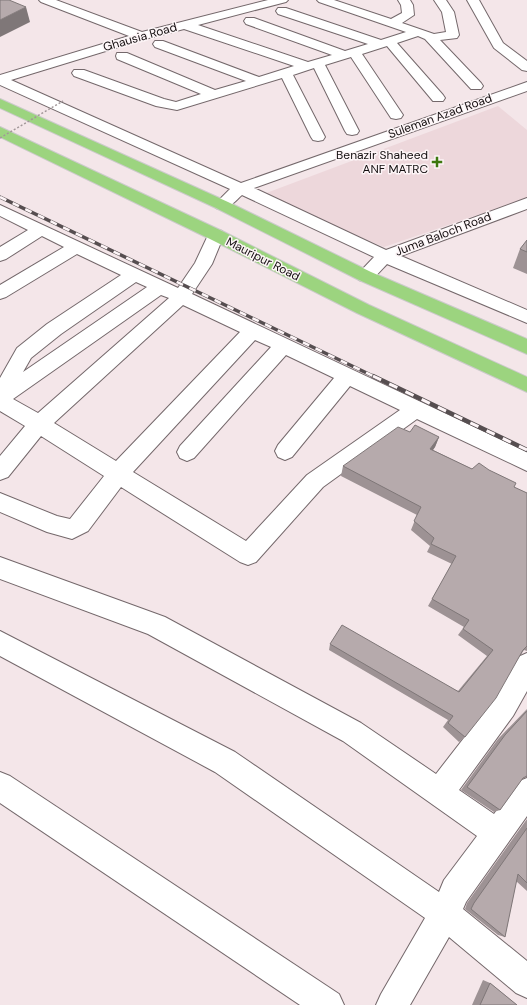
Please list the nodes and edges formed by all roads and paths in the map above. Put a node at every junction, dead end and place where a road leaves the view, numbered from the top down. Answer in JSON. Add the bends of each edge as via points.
{"nodes":[{"id":1,"x":45,"y":0,"type":"edge"},
{"id":2,"x":235,"y":0,"type":"edge"},
{"id":3,"x":323,"y":0,"type":"edge"},
{"id":4,"x":404,"y":0,"type":"edge"},
{"id":5,"x":440,"y":0,"type":"edge"},
{"id":6,"x":473,"y":0,"type":"edge"},
{"id":7,"x":282,"y":5,"type":"edge"},
{"id":8,"x":256,"y":7,"type":"junction"},
{"id":9,"x":250,"y":21,"type":"dead end"},
{"id":10,"x":393,"y":22,"type":"junction"},
{"id":11,"x":185,"y":25,"type":"junction"},
{"id":12,"x":425,"y":35,"type":"junction"},
{"id":13,"x":141,"y":36,"type":"junction"},
{"id":14,"x":385,"y":42,"type":"junction"},
{"id":15,"x":159,"y":44,"type":"dead end"},
{"id":16,"x":350,"y":53,"type":"junction"},
{"id":17,"x":122,"y":56,"type":"dead end"},
{"id":18,"x":313,"y":65,"type":"junction"},
{"id":19,"x":527,"y":67,"type":"edge"},
{"id":20,"x":79,"y":73,"type":"dead end"},
{"id":21,"x":286,"y":73,"type":"junction"},
{"id":22,"x":0,"y":80,"type":"edge"},
{"id":23,"x":259,"y":81,"type":"junction"},
{"id":24,"x":476,"y":86,"type":"dead end"},
{"id":25,"x":527,"y":86,"type":"edge"},
{"id":26,"x":215,"y":95,"type":"junction"},
{"id":27,"x":438,"y":98,"type":"dead end"},
{"id":28,"x":63,"y":101,"type":"dead end"},
{"id":29,"x":0,"y":104,"type":"edge"},
{"id":30,"x":396,"y":115,"type":"dead end"},
{"id":31,"x":0,"y":131,"type":"edge"},
{"id":32,"x":352,"y":131,"type":"dead end"},
{"id":33,"x":318,"y":137,"type":"dead end"},
{"id":34,"x":0,"y":138,"type":"edge"},
{"id":35,"x":240,"y":188,"type":"junction"},
{"id":36,"x":527,"y":203,"type":"edge"},
{"id":37,"x":222,"y":204,"type":"junction"},
{"id":38,"x":507,"y":210,"type":"junction"},
{"id":39,"x":1,"y":212,"type":"edge"},
{"id":40,"x":527,"y":216,"type":"edge"},
{"id":41,"x":40,"y":230,"type":"junction"},
{"id":42,"x":216,"y":234,"type":"junction"},
{"id":43,"x":76,"y":247,"type":"junction"},
{"id":44,"x":0,"y":255,"type":"edge"},
{"id":45,"x":385,"y":256,"type":"junction"},
{"id":46,"x":134,"y":275,"type":"junction"},
{"id":47,"x":366,"y":276,"type":"junction"},
{"id":48,"x":160,"y":287,"type":"junction"},
{"id":49,"x":0,"y":293,"type":"edge"},
{"id":50,"x":182,"y":297,"type":"junction"},
{"id":51,"x":527,"y":317,"type":"edge"},
{"id":52,"x":252,"y":331,"type":"junction"},
{"id":53,"x":283,"y":346,"type":"junction"},
{"id":54,"x":527,"y":347,"type":"edge"},
{"id":55,"x":347,"y":376,"type":"junction"},
{"id":56,"x":527,"y":385,"type":"edge"},
{"id":57,"x":0,"y":397,"type":"edge"},
{"id":58,"x":0,"y":401,"type":"edge"},
{"id":59,"x":416,"y":409,"type":"junction"},
{"id":60,"x":39,"y":424,"type":"junction"},
{"id":61,"x":285,"y":451,"type":"dead end"},
{"id":62,"x":187,"y":452,"type":"dead end"},
{"id":63,"x":527,"y":462,"type":"edge"},
{"id":64,"x":0,"y":471,"type":"edge"},
{"id":65,"x":118,"y":474,"type":"junction"},
{"id":66,"x":0,"y":502,"type":"edge"},
{"id":67,"x":0,"y":568,"type":"edge"},
{"id":68,"x":0,"y":642,"type":"edge"},
{"id":69,"x":527,"y":666,"type":"edge"},
{"id":70,"x":0,"y":786,"type":"edge"},
{"id":71,"x":527,"y":792,"type":"edge"},
{"id":72,"x":439,"y":793,"type":"junction"},
{"id":73,"x":497,"y":833,"type":"junction"},
{"id":74,"x":445,"y":914,"type":"junction"},
{"id":75,"x":527,"y":982,"type":"edge"},
{"id":76,"x":328,"y":1005,"type":"edge"},
{"id":77,"x":392,"y":1005,"type":"edge"}],
"edges":[{"from":1,"to":13,"type":"street"},
{"from":2,"to":8,"type":"street"},
{"from":3,"to":10,"type":"street"},
{"from":4,"to":10,"type":"street","via":[[408,15]]},
{"from":5,"to":12,"type":"street","via":[[448,12],[453,35]]},
{"from":6,"to":19,"type":"street","via":[[498,45]]},
{"from":7,"to":8,"type":"street","name":"Ghausia Road"},
{"from":7,"to":14,"type":"street"},
{"from":8,"to":11,"type":"street","name":"Ghausia Road"},
{"from":9,"to":16,"type":"street"},
{"from":10,"to":12,"type":"street"},
{"from":11,"to":13,"type":"street","name":"Ghausia Road"},
{"from":11,"to":18,"type":"street"},
{"from":12,"to":14,"type":"street"},
{"from":12,"to":24,"type":"street"},
{"from":13,"to":22,"type":"street","name":"Ghausia Road"},
{"from":14,"to":16,"type":"street"},
{"from":14,"to":27,"type":"street"},
{"from":15,"to":23,"type":"street"},
{"from":16,"to":18,"type":"street"},
{"from":16,"to":30,"type":"street"},
{"from":17,"to":26,"type":"street"},
{"from":18,"to":21,"type":"street"},
{"from":18,"to":32,"type":"street"},
{"from":20,"to":26,"type":"street","via":[[172,106]]},
{"from":21,"to":23,"type":"street"},
{"from":21,"to":33,"type":"street"},
{"from":22,"to":35,"type":"street"},
{"from":23,"to":26,"type":"street"},
{"from":25,"to":35,"type":"street","name":"Suleman Azad Road"},
{"from":28,"to":34,"type":"path","bridge":true},
{"from":29,"to":37,"type":"highway"},
{"from":31,"to":42,"type":"highway","name":"Mauripur Road"},
{"from":35,"to":37,"type":"street","name":"Suleman Azad Road"},
{"from":35,"to":45,"type":"street"},
{"from":36,"to":38,"type":"street","name":"Juma Baloch Road"},
{"from":37,"to":47,"type":"highway"},
{"from":38,"to":40,"type":"street"},
{"from":38,"to":45,"type":"street","name":"Juma Baloch Road"},
{"from":39,"to":41,"type":"street"},
{"from":41,"to":43,"type":"street"},
{"from":41,"to":44,"type":"street"},
{"from":42,"to":50,"type":"street","via":[[203,264]]},
{"from":42,"to":56,"type":"highway","name":"Mauripur Road","via":[[362,309]]},
{"from":43,"to":46,"type":"street"},
{"from":43,"to":49,"type":"street"},
{"from":45,"to":47,"type":"street","name":"Juma Baloch Road"},
{"from":45,"to":51,"type":"street"},
{"from":46,"to":48,"type":"street"},
{"from":46,"to":57,"type":"street","via":[[24,352]]},
{"from":47,"to":54,"type":"highway"},
{"from":48,"to":50,"type":"street"},
{"from":48,"to":57,"type":"street"},
{"from":50,"to":52,"type":"street"},
{"from":50,"to":60,"type":"street"},
{"from":52,"to":53,"type":"street"},
{"from":52,"to":65,"type":"street"},
{"from":53,"to":55,"type":"street"},
{"from":53,"to":62,"type":"street"},
{"from":55,"to":59,"type":"street"},
{"from":55,"to":61,"type":"street"},
{"from":58,"to":60,"type":"street"},
{"from":59,"to":63,"type":"street"},
{"from":59,"to":65,"type":"street","via":[[315,481],[248,555]]},
{"from":60,"to":64,"type":"street"},
{"from":60,"to":65,"type":"street"},
{"from":65,"to":66,"type":"street","via":[[80,524],[72,529],[55,525]]},
{"from":67,"to":72,"type":"street","via":[[156,625],[352,732]]},
{"from":68,"to":74,"type":"street","via":[[225,762]]},
{"from":69,"to":72,"type":"street","via":[[504,707]]},
{"from":70,"to":76,"type":"street"},
{"from":71,"to":73,"type":"street"},
{"from":72,"to":73,"type":"street"},
{"from":73,"to":74,"type":"street","via":[[455,891]]},
{"from":74,"to":75,"type":"street"},
{"from":74,"to":77,"type":"street"}]}
